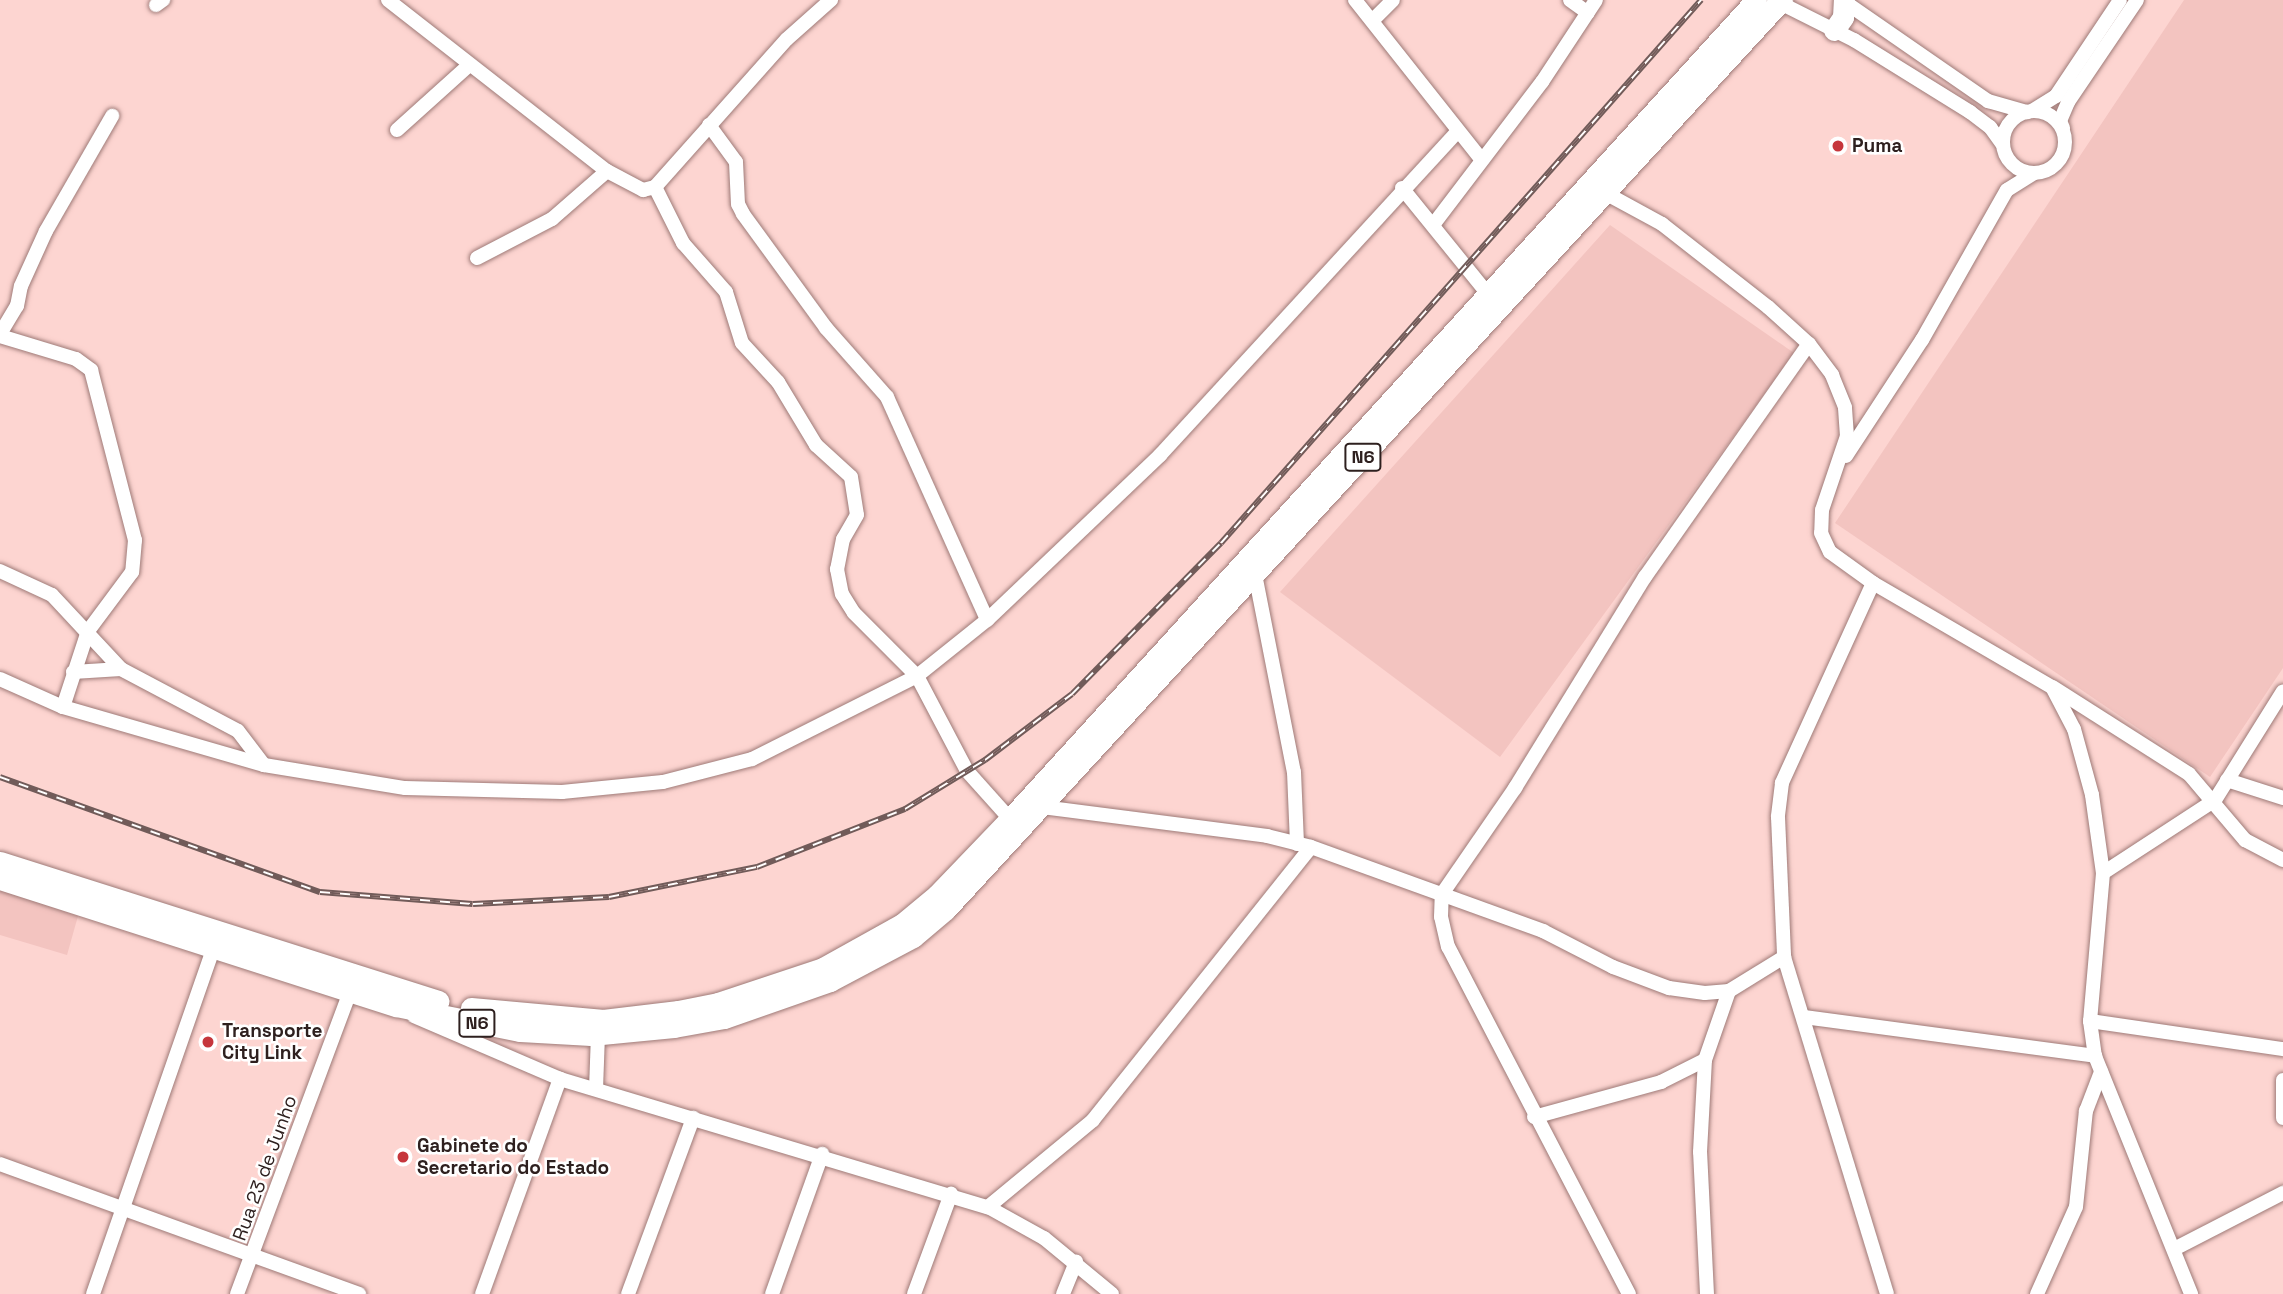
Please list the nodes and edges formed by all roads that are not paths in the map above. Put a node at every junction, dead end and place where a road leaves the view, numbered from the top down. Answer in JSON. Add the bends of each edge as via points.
{"nodes":[{"id":1,"x":388,"y":0,"type":"edge"},
{"id":2,"x":831,"y":0,"type":"edge"},
{"id":3,"x":1355,"y":0,"type":"edge"},
{"id":4,"x":1393,"y":0,"type":"edge"},
{"id":5,"x":1570,"y":0,"type":"edge"},
{"id":6,"x":1596,"y":0,"type":"edge"},
{"id":7,"x":1756,"y":0,"type":"edge"},
{"id":8,"x":2120,"y":0,"type":"edge"},
{"id":9,"x":2137,"y":0,"type":"edge"},
{"id":10,"x":1778,"y":1,"type":"edge"},
{"id":11,"x":1843,"y":1,"type":"edge"},
{"id":12,"x":1588,"y":13,"type":"junction"},
{"id":13,"x":1373,"y":20,"type":"junction"},
{"id":14,"x":1834,"y":30,"type":"junction"},
{"id":15,"x":468,"y":66,"type":"junction"},
{"id":16,"x":2030,"y":111,"type":"junction"},
{"id":17,"x":112,"y":116,"type":"dead end"},
{"id":18,"x":709,"y":125,"type":"junction"},
{"id":19,"x":2063,"y":128,"type":"junction"},
{"id":20,"x":397,"y":130,"type":"dead end"},
{"id":21,"x":1457,"y":132,"type":"junction"},
{"id":22,"x":2005,"y":152,"type":"junction"},
{"id":23,"x":1482,"y":160,"type":"junction"},
{"id":24,"x":607,"y":171,"type":"junction"},
{"id":25,"x":2033,"y":174,"type":"junction"},
{"id":26,"x":655,"y":187,"type":"junction"},
{"id":27,"x":1402,"y":188,"type":"junction"},
{"id":28,"x":2007,"y":190,"type":"junction"},
{"id":29,"x":1608,"y":194,"type":"junction"},
{"id":30,"x":1433,"y":225,"type":"junction"},
{"id":31,"x":477,"y":258,"type":"dead end"},
{"id":32,"x":1487,"y":293,"type":"junction"},
{"id":33,"x":0,"y":335,"type":"edge"},
{"id":34,"x":1809,"y":344,"type":"junction"},
{"id":35,"x":1836,"y":472,"type":"junction"},
{"id":36,"x":0,"y":571,"type":"edge"},
{"id":37,"x":1255,"y":574,"type":"junction"},
{"id":38,"x":1873,"y":583,"type":"junction"},
{"id":39,"x":987,"y":620,"type":"junction"},
{"id":40,"x":88,"y":631,"type":"junction"},
{"id":41,"x":121,"y":669,"type":"junction"},
{"id":42,"x":74,"y":672,"type":"junction"},
{"id":43,"x":917,"y":676,"type":"junction"},
{"id":44,"x":0,"y":679,"type":"edge"},
{"id":45,"x":2052,"y":687,"type":"junction"},
{"id":46,"x":2283,"y":691,"type":"edge"},
{"id":47,"x":63,"y":707,"type":"junction"},
{"id":48,"x":264,"y":765,"type":"junction"},
{"id":49,"x":2227,"y":780,"type":"junction"},
{"id":50,"x":2281,"y":794,"type":"edge"},
{"id":51,"x":2215,"y":800,"type":"junction"},
{"id":52,"x":1042,"y":807,"type":"junction"},
{"id":53,"x":1010,"y":819,"type":"junction"},
{"id":54,"x":1304,"y":845,"type":"junction"},
{"id":55,"x":2283,"y":860,"type":"edge"},
{"id":56,"x":0,"y":862,"type":"edge"},
{"id":57,"x":2103,"y":873,"type":"junction"},
{"id":58,"x":0,"y":879,"type":"edge"},
{"id":59,"x":1442,"y":894,"type":"junction"},
{"id":60,"x":214,"y":946,"type":"junction"},
{"id":61,"x":1784,"y":957,"type":"junction"},
{"id":62,"x":353,"y":983,"type":"junction"},
{"id":63,"x":1729,"y":991,"type":"junction"},
{"id":64,"x":396,"y":1006,"type":"junction"},
{"id":65,"x":1804,"y":1017,"type":"junction"},
{"id":66,"x":2090,"y":1021,"type":"junction"},
{"id":67,"x":598,"y":1034,"type":"junction"},
{"id":68,"x":2283,"y":1049,"type":"edge"},
{"id":69,"x":2095,"y":1056,"type":"junction"},
{"id":70,"x":1705,"y":1060,"type":"junction"},
{"id":71,"x":2101,"y":1072,"type":"junction"},
{"id":72,"x":560,"y":1079,"type":"junction"},
{"id":73,"x":2283,"y":1080,"type":"edge"},
{"id":74,"x":596,"y":1089,"type":"junction"},
{"id":75,"x":1534,"y":1117,"type":"junction"},
{"id":76,"x":693,"y":1118,"type":"junction"},
{"id":77,"x":2283,"y":1118,"type":"edge"},
{"id":78,"x":821,"y":1154,"type":"junction"},
{"id":79,"x":0,"y":1164,"type":"edge"},
{"id":80,"x":2283,"y":1193,"type":"edge"},
{"id":81,"x":951,"y":1194,"type":"junction"},
{"id":82,"x":988,"y":1207,"type":"junction"},
{"id":83,"x":122,"y":1212,"type":"junction"},
{"id":84,"x":2174,"y":1249,"type":"junction"},
{"id":85,"x":254,"y":1254,"type":"junction"},
{"id":86,"x":1076,"y":1262,"type":"junction"},
{"id":87,"x":93,"y":1294,"type":"edge"},
{"id":88,"x":237,"y":1294,"type":"edge"},
{"id":89,"x":359,"y":1294,"type":"edge"},
{"id":90,"x":482,"y":1294,"type":"edge"},
{"id":91,"x":628,"y":1294,"type":"edge"},
{"id":92,"x":772,"y":1294,"type":"edge"},
{"id":93,"x":914,"y":1294,"type":"edge"},
{"id":94,"x":1063,"y":1294,"type":"edge"},
{"id":95,"x":1112,"y":1294,"type":"edge"},
{"id":96,"x":1629,"y":1294,"type":"edge"},
{"id":97,"x":1707,"y":1294,"type":"edge"},
{"id":98,"x":1887,"y":1294,"type":"edge"},
{"id":99,"x":2037,"y":1294,"type":"edge"},
{"id":100,"x":2191,"y":1294,"type":"edge"}],
"edges":[{"from":1,"to":15,"type":"street"},
{"from":2,"to":18,"type":"street","via":[[787,39]]},
{"from":3,"to":13,"type":"street"},
{"from":4,"to":13,"type":"street"},
{"from":5,"to":12,"type":"street"},
{"from":6,"to":12,"type":"street"},
{"from":7,"to":32,"type":"highway","number":"N6"},
{"from":8,"to":16,"type":"street","via":[[2056,96]]},
{"from":9,"to":19,"type":"street","via":[[2068,102],[2060,121]]},
{"from":10,"to":14,"type":"street"},
{"from":10,"to":29,"type":"highway","number":"N6"},
{"from":11,"to":14,"type":"highway","via":[[1843,17]]},
{"from":11,"to":16,"type":"street","via":[[1988,101]]},
{"from":12,"to":23,"type":"street"},
{"from":13,"to":21,"type":"street"},
{"from":14,"to":22,"type":"street","via":[[1970,112],[1990,127]]},
{"from":15,"to":20,"type":"street"},
{"from":15,"to":24,"type":"street"},
{"from":16,"to":19,"type":"street","via":[[2045,113]]},
{"from":16,"to":22,"type":"street","via":[[2009,123]]},
{"from":17,"to":33,"type":"street","via":[[46,231],[17,306]]},
{"from":18,"to":26,"type":"street"},
{"from":18,"to":39,"type":"street","via":[[736,162],[738,204],[743,214],[826,328],[887,397]]},
{"from":19,"to":25,"type":"street","via":[[2064,153],[2056,166]]},
{"from":21,"to":23,"type":"street"},
{"from":21,"to":27,"type":"street"},
{"from":22,"to":25,"type":"street","via":[[2018,170]]},
{"from":22,"to":28,"type":"street"},
{"from":23,"to":30,"type":"street"},
{"from":24,"to":26,"type":"street","via":[[636,189]]},
{"from":24,"to":31,"type":"street","via":[[552,219]]},
{"from":25,"to":28,"type":"street"},
{"from":26,"to":43,"type":"street","via":[[682,243],[726,292],[748,352],[778,382],[816,445],[851,477],[857,515],[844,539],[837,569],[842,594],[854,613]]},
{"from":27,"to":30,"type":"street"},
{"from":27,"to":39,"type":"street","via":[[1160,455]]},
{"from":28,"to":35,"type":"street","via":[[1922,341]]},
{"from":29,"to":34,"type":"street","via":[[1662,224]]},
{"from":29,"to":37,"type":"highway","number":"N6"},
{"from":30,"to":32,"type":"street"},
{"from":32,"to":53,"type":"highway","number":"N6"},
{"from":33,"to":40,"type":"street","via":[[76,359],[91,370],[135,540],[132,572]]},
{"from":34,"to":35,"type":"street","via":[[1832,375],[1845,408],[1847,436]]},
{"from":34,"to":59,"type":"street","via":[[1645,576],[1515,788]]},
{"from":35,"to":38,"type":"street","via":[[1822,510],[1821,533],[1830,552]]},
{"from":36,"to":40,"type":"street","via":[[52,595]]},
{"from":37,"to":52,"type":"highway","number":"N6"},
{"from":37,"to":54,"type":"street"},
{"from":38,"to":45,"type":"street"},
{"from":38,"to":61,"type":"street","via":[[1782,783],[1778,817]]},
{"from":39,"to":43,"type":"street"},
{"from":40,"to":41,"type":"street"},
{"from":40,"to":42,"type":"street"},
{"from":41,"to":42,"type":"street"},
{"from":41,"to":48,"type":"street","via":[[238,731]]},
{"from":42,"to":47,"type":"street"},
{"from":43,"to":48,"type":"street","via":[[752,760],[663,782],[562,792],[405,788]]},
{"from":43,"to":53,"type":"street","via":[[967,771]]},
{"from":44,"to":47,"type":"street"},
{"from":45,"to":51,"type":"street","via":[[2174,763]]},
{"from":45,"to":57,"type":"street","via":[[2074,729],[2092,795]]},
{"from":46,"to":49,"type":"street"},
{"from":47,"to":48,"type":"street"},
{"from":49,"to":50,"type":"street"},
{"from":49,"to":51,"type":"street"},
{"from":51,"to":55,"type":"street","via":[[2245,840]]},
{"from":51,"to":57,"type":"street"},
{"from":52,"to":54,"type":"street"},
{"from":52,"to":67,"type":"highway","number":"N6","via":[[946,909],[913,937],[878,957],[830,981],[724,1018]]},
{"from":53,"to":62,"type":"highway","number":"N6","via":[[937,895],[902,924],[823,968],[718,1003],[603,1020],[566,1018],[484,1011]]},
{"from":54,"to":59,"type":"street"},
{"from":54,"to":82,"type":"street","via":[[1093,1120]]},
{"from":56,"to":62,"type":"highway","number":"N6"},
{"from":57,"to":66,"type":"street"},
{"from":58,"to":60,"type":"highway","number":"N6"},
{"from":59,"to":63,"type":"street","via":[[1542,931],[1613,967],[1669,988]]},
{"from":59,"to":75,"type":"street","via":[[1441,917],[1448,947]]},
{"from":60,"to":62,"type":"highway","number":"N6"},
{"from":60,"to":83,"type":"street"},
{"from":61,"to":63,"type":"street"},
{"from":61,"to":65,"type":"street"},
{"from":62,"to":64,"type":"highway","number":"N6"},
{"from":62,"to":85,"type":"street","name":"Rua 23 de Junho"},
{"from":63,"to":70,"type":"street"},
{"from":64,"to":67,"type":"highway","number":"N6","via":[[520,1031]]},
{"from":64,"to":72,"type":"street"},
{"from":65,"to":69,"type":"street"},
{"from":65,"to":98,"type":"street"},
{"from":66,"to":68,"type":"street"},
{"from":66,"to":69,"type":"street"},
{"from":67,"to":74,"type":"street"},
{"from":69,"to":71,"type":"street"},
{"from":70,"to":75,"type":"street","via":[[1661,1082]]},
{"from":70,"to":97,"type":"street","via":[[1700,1152]]},
{"from":71,"to":84,"type":"street"},
{"from":71,"to":99,"type":"street","via":[[2086,1111],[2076,1207]]},
{"from":72,"to":74,"type":"street"},
{"from":72,"to":90,"type":"street"},
{"from":73,"to":77,"type":"street"},
{"from":74,"to":76,"type":"street"},
{"from":75,"to":96,"type":"street"},
{"from":76,"to":78,"type":"street"},
{"from":76,"to":91,"type":"street"},
{"from":78,"to":81,"type":"street"},
{"from":78,"to":92,"type":"street"},
{"from":79,"to":83,"type":"street"},
{"from":80,"to":84,"type":"street"},
{"from":81,"to":82,"type":"street"},
{"from":81,"to":93,"type":"street"},
{"from":82,"to":86,"type":"street"},
{"from":83,"to":85,"type":"street"},
{"from":83,"to":87,"type":"street"},
{"from":84,"to":100,"type":"street"},
{"from":85,"to":88,"type":"street","name":"Rua 23 de Junho"},
{"from":85,"to":89,"type":"street"},
{"from":86,"to":94,"type":"street"},
{"from":86,"to":95,"type":"street"}]}
